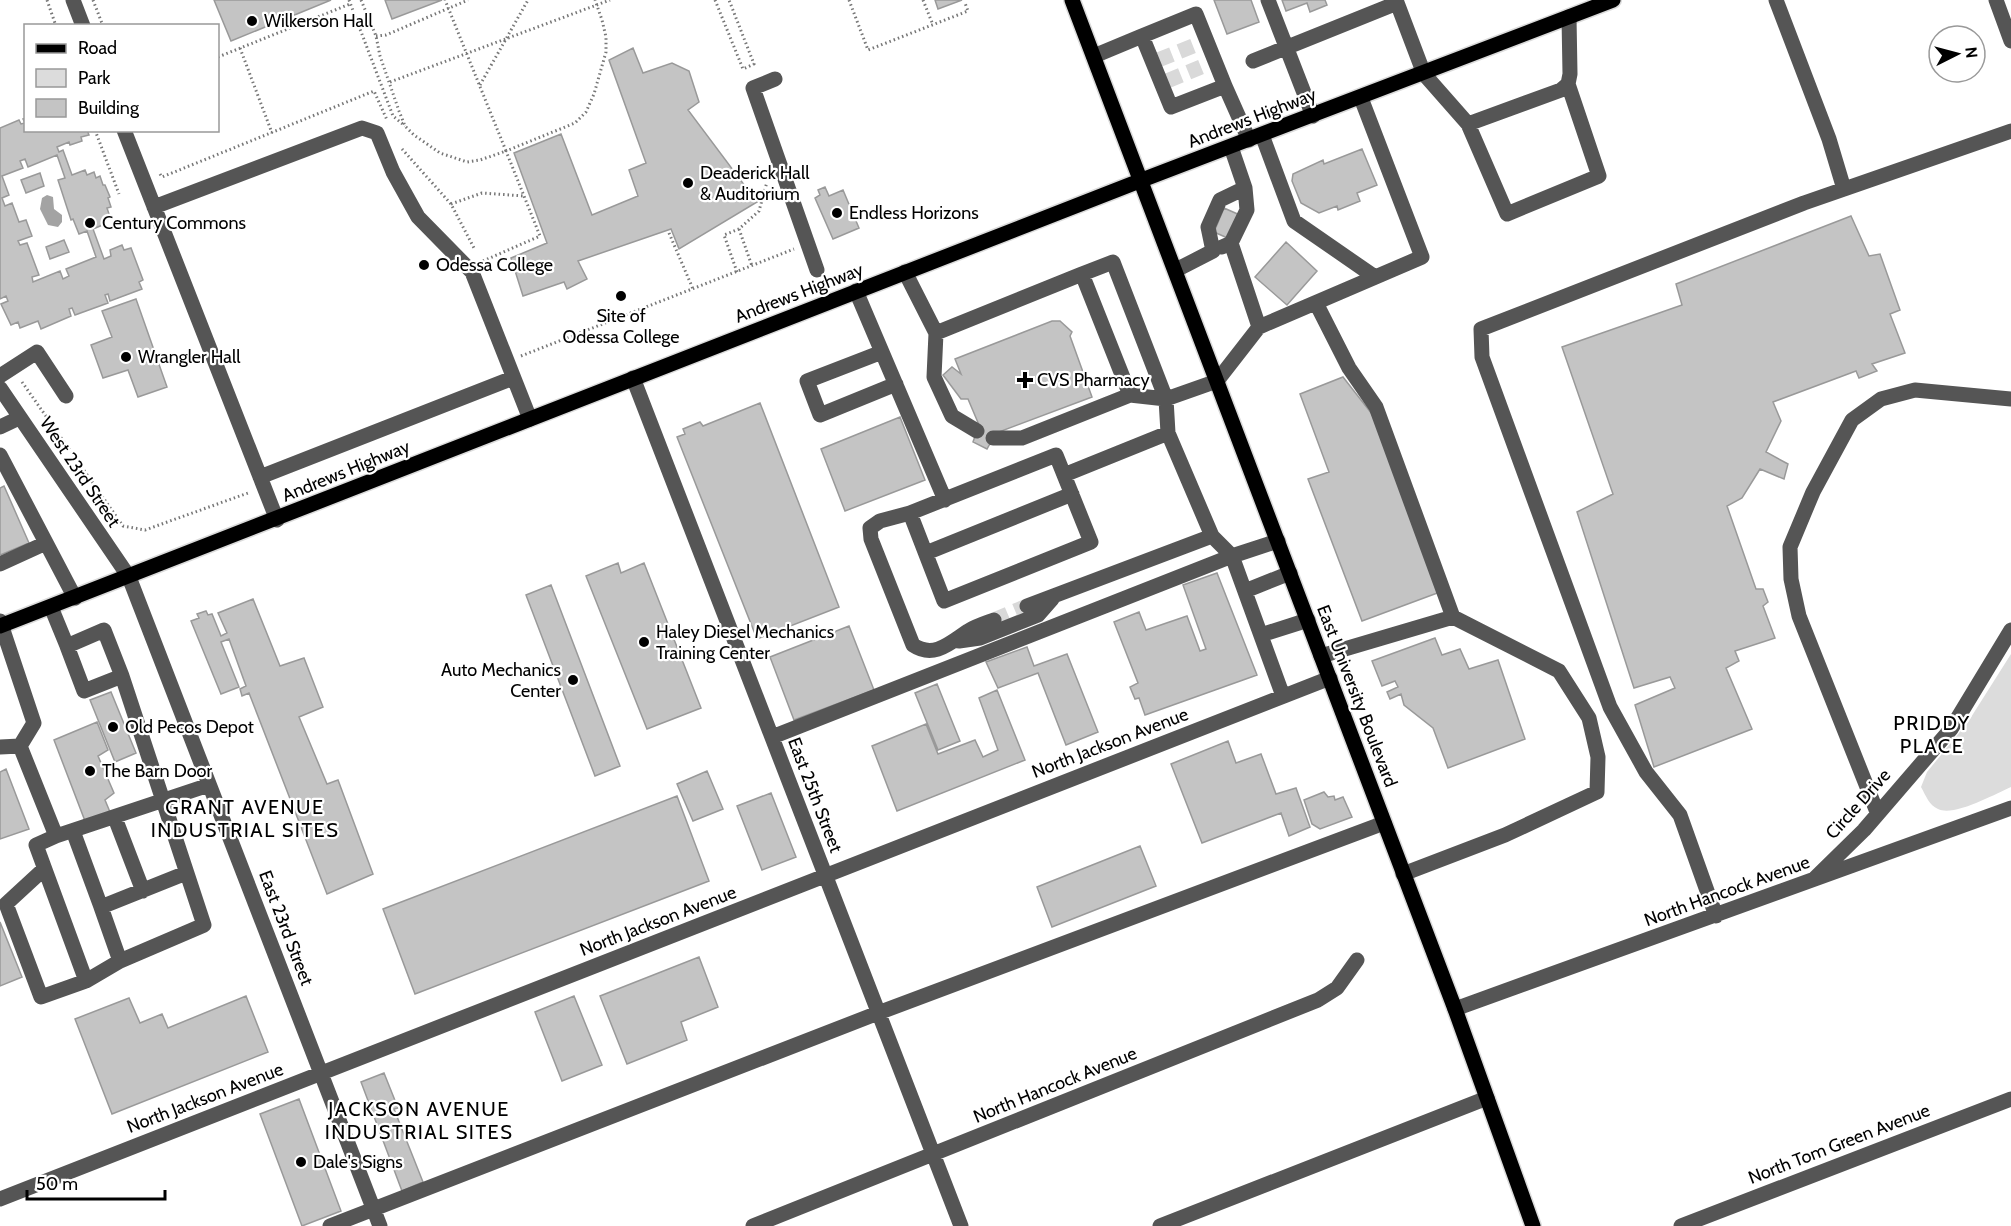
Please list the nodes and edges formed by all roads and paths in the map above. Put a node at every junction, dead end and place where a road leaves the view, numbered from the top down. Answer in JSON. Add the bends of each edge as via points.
{"nodes":[{"id":1,"x":47,"y":0,"type":"edge"},
{"id":2,"x":73,"y":0,"type":"edge"},
{"id":3,"x":93,"y":0,"type":"edge"},
{"id":4,"x":361,"y":0,"type":"edge"},
{"id":5,"x":445,"y":0,"type":"edge"},
{"id":6,"x":468,"y":0,"type":"edge"},
{"id":7,"x":528,"y":0,"type":"edge"},
{"id":8,"x":595,"y":0,"type":"edge"},
{"id":9,"x":610,"y":0,"type":"edge"},
{"id":10,"x":715,"y":0,"type":"edge"},
{"id":11,"x":729,"y":0,"type":"edge"},
{"id":12,"x":849,"y":0,"type":"edge"},
{"id":13,"x":923,"y":0,"type":"edge"},
{"id":14,"x":1072,"y":0,"type":"edge"},
{"id":15,"x":1268,"y":0,"type":"edge"},
{"id":16,"x":1612,"y":0,"type":"edge"},
{"id":17,"x":1776,"y":0,"type":"edge"},
{"id":18,"x":350,"y":2,"type":"edge"},
{"id":19,"x":1396,"y":2,"type":"edge"},
{"id":20,"x":965,"y":3,"type":"dead end"},
{"id":21,"x":2002,"y":3,"type":"edge"},
{"id":22,"x":597,"y":5,"type":"junction"},
{"id":23,"x":448,"y":9,"type":"junction"},
{"id":24,"x":1569,"y":17,"type":"junction"},
{"id":25,"x":55,"y":24,"type":"edge"},
{"id":26,"x":82,"y":24,"type":"edge"},
{"id":27,"x":102,"y":24,"type":"edge"},
{"id":28,"x":933,"y":25,"type":"junction"},
{"id":29,"x":376,"y":36,"type":"junction"},
{"id":30,"x":1142,"y":36,"type":"junction"},
{"id":31,"x":507,"y":39,"type":"junction"},
{"id":32,"x":2011,"y":41,"type":"edge"},
{"id":33,"x":1287,"y":47,"type":"junction"},
{"id":34,"x":240,"y":48,"type":"junction"},
{"id":35,"x":466,"y":53,"type":"junction"},
{"id":36,"x":1094,"y":56,"type":"junction"},
{"id":37,"x":219,"y":57,"type":"edge"},
{"id":38,"x":1253,"y":61,"type":"dead end"},
{"id":39,"x":1424,"y":74,"type":"junction"},
{"id":40,"x":775,"y":79,"type":"dead end"},
{"id":41,"x":390,"y":82,"type":"junction"},
{"id":42,"x":1568,"y":84,"type":"junction"},
{"id":43,"x":480,"y":85,"type":"junction"},
{"id":44,"x":1225,"y":86,"type":"junction"},
{"id":45,"x":1361,"y":98,"type":"junction"},
{"id":46,"x":1313,"y":116,"type":"junction"},
{"id":47,"x":389,"y":124,"type":"dead end"},
{"id":48,"x":1468,"y":124,"type":"junction"},
{"id":49,"x":405,"y":126,"type":"junction"},
{"id":50,"x":2011,"y":131,"type":"edge"},
{"id":51,"x":96,"y":132,"type":"edge"},
{"id":52,"x":125,"y":132,"type":"edge"},
{"id":53,"x":272,"y":133,"type":"junction"},
{"id":54,"x":1256,"y":137,"type":"junction"},
{"id":55,"x":399,"y":145,"type":"dead end"},
{"id":56,"x":1231,"y":147,"type":"junction"},
{"id":57,"x":506,"y":151,"type":"junction"},
{"id":58,"x":775,"y":152,"type":"junction"},
{"id":59,"x":158,"y":168,"type":"dead end"},
{"id":60,"x":1142,"y":180,"type":"junction"},
{"id":61,"x":1245,"y":188,"type":"junction"},
{"id":62,"x":1844,"y":189,"type":"junction"},
{"id":63,"x":118,"y":194,"type":"dead end"},
{"id":64,"x":524,"y":196,"type":"junction"},
{"id":65,"x":451,"y":204,"type":"junction"},
{"id":66,"x":154,"y":207,"type":"junction"},
{"id":67,"x":739,"y":229,"type":"junction"},
{"id":68,"x":669,"y":233,"type":"dead end"},
{"id":69,"x":1231,"y":243,"type":"junction"},
{"id":70,"x":807,"y":244,"type":"junction"},
{"id":71,"x":1214,"y":251,"type":"junction"},
{"id":72,"x":476,"y":252,"type":"dead end"},
{"id":73,"x":481,"y":262,"type":"dead end"},
{"id":74,"x":752,"y":266,"type":"junction"},
{"id":75,"x":817,"y":270,"type":"dead end"},
{"id":76,"x":1176,"y":270,"type":"junction"},
{"id":77,"x":737,"y":272,"type":"junction"},
{"id":78,"x":905,"y":272,"type":"junction"},
{"id":79,"x":1082,"y":274,"type":"junction"},
{"id":80,"x":1375,"y":277,"type":"junction"},
{"id":81,"x":693,"y":289,"type":"junction"},
{"id":82,"x":856,"y":291,"type":"junction"},
{"id":83,"x":1316,"y":303,"type":"junction"},
{"id":84,"x":1258,"y":327,"type":"junction"},
{"id":85,"x":936,"y":333,"type":"junction"},
{"id":86,"x":882,"y":352,"type":"junction"},
{"id":87,"x":519,"y":357,"type":"dead end"},
{"id":88,"x":6,"y":372,"type":"edge"},
{"id":89,"x":513,"y":378,"type":"junction"},
{"id":90,"x":633,"y":378,"type":"junction"},
{"id":91,"x":1217,"y":381,"type":"junction"},
{"id":92,"x":896,"y":384,"type":"junction"},
{"id":93,"x":0,"y":388,"type":"edge"},
{"id":94,"x":1130,"y":395,"type":"junction"},
{"id":95,"x":66,"y":396,"type":"dead end"},
{"id":96,"x":1166,"y":399,"type":"junction"},
{"id":97,"x":2011,"y":399,"type":"edge"},
{"id":98,"x":19,"y":417,"type":"junction"},
{"id":99,"x":530,"y":419,"type":"junction"},
{"id":100,"x":0,"y":427,"type":"edge"},
{"id":101,"x":977,"y":431,"type":"dead end"},
{"id":102,"x":1168,"y":433,"type":"junction"},
{"id":103,"x":993,"y":438,"type":"dead end"},
{"id":104,"x":0,"y":455,"type":"edge"},
{"id":105,"x":1064,"y":475,"type":"junction"},
{"id":106,"x":262,"y":482,"type":"junction"},
{"id":107,"x":1072,"y":494,"type":"junction"},
{"id":108,"x":945,"y":500,"type":"junction"},
{"id":109,"x":910,"y":513,"type":"junction"},
{"id":110,"x":277,"y":519,"type":"junction"},
{"id":111,"x":1212,"y":536,"type":"junction"},
{"id":112,"x":1278,"y":541,"type":"junction"},
{"id":113,"x":46,"y":543,"type":"junction"},
{"id":114,"x":926,"y":553,"type":"junction"},
{"id":115,"x":1232,"y":556,"type":"junction"},
{"id":116,"x":0,"y":564,"type":"edge"},
{"id":117,"x":1290,"y":573,"type":"junction"},
{"id":118,"x":129,"y":577,"type":"junction"},
{"id":119,"x":1245,"y":591,"type":"junction"},
{"id":120,"x":1053,"y":597,"type":"junction"},
{"id":121,"x":75,"y":598,"type":"junction"},
{"id":122,"x":1027,"y":606,"type":"tunnel mouth"},
{"id":123,"x":51,"y":607,"type":"junction"},
{"id":124,"x":1453,"y":617,"type":"junction"},
{"id":125,"x":994,"y":620,"type":"tunnel mouth"},
{"id":126,"x":1308,"y":620,"type":"junction"},
{"id":127,"x":1,"y":624,"type":"edge"},
{"id":128,"x":2011,"y":630,"type":"edge"},
{"id":129,"x":1261,"y":635,"type":"junction"},
{"id":130,"x":956,"y":641,"type":"junction"},
{"id":131,"x":67,"y":646,"type":"junction"},
{"id":132,"x":1321,"y":656,"type":"junction"},
{"id":133,"x":122,"y":676,"type":"junction"},
{"id":134,"x":1330,"y":678,"type":"junction"},
{"id":135,"x":1284,"y":696,"type":"junction"},
{"id":136,"x":772,"y":737,"type":"junction"},
{"id":137,"x":21,"y":746,"type":"junction"},
{"id":138,"x":0,"y":747,"type":"edge"},
{"id":139,"x":209,"y":785,"type":"junction"},
{"id":140,"x":163,"y":801,"type":"junction"},
{"id":141,"x":2011,"y":808,"type":"edge"},
{"id":142,"x":1877,"y":812,"type":"junction"},
{"id":143,"x":115,"y":818,"type":"junction"},
{"id":144,"x":1384,"y":823,"type":"junction"},
{"id":145,"x":73,"y":831,"type":"junction"},
{"id":146,"x":56,"y":836,"type":"junction"},
{"id":147,"x":45,"y":869,"type":"junction"},
{"id":148,"x":186,"y":873,"type":"junction"},
{"id":149,"x":1403,"y":874,"type":"junction"},
{"id":150,"x":825,"y":876,"type":"junction"},
{"id":151,"x":1810,"y":882,"type":"junction"},
{"id":152,"x":143,"y":891,"type":"junction"},
{"id":153,"x":101,"y":907,"type":"junction"},
{"id":154,"x":1716,"y":916,"type":"junction"},
{"id":155,"x":1357,"y":960,"type":"dead end"},
{"id":156,"x":120,"y":961,"type":"junction"},
{"id":157,"x":86,"y":981,"type":"junction"},
{"id":158,"x":1455,"y":1009,"type":"junction"},
{"id":159,"x":878,"y":1013,"type":"junction"},
{"id":160,"x":321,"y":1073,"type":"junction"},
{"id":161,"x":1487,"y":1098,"type":"junction"},
{"id":162,"x":2011,"y":1099,"type":"edge"},
{"id":163,"x":934,"y":1155,"type":"junction"},
{"id":164,"x":0,"y":1199,"type":"edge"},
{"id":165,"x":374,"y":1209,"type":"junction"},
{"id":166,"x":330,"y":1226,"type":"edge"},
{"id":167,"x":380,"y":1226,"type":"edge"},
{"id":168,"x":753,"y":1226,"type":"edge"},
{"id":169,"x":961,"y":1226,"type":"edge"},
{"id":170,"x":1160,"y":1226,"type":"edge"},
{"id":171,"x":1533,"y":1226,"type":"edge"},
{"id":172,"x":1681,"y":1226,"type":"edge"}],
"edges":[{"from":1,"to":25,"type":"path"},
{"from":2,"to":26,"type":"street"},
{"from":3,"to":27,"type":"path"},
{"from":4,"to":29,"type":"path"},
{"from":5,"to":23,"type":"path"},
{"from":6,"to":23,"type":"path"},
{"from":7,"to":31,"type":"path"},
{"from":8,"to":22,"type":"path"},
{"from":9,"to":22,"type":"path"},
{"from":10,"to":11,"type":"path","via":[[743,69],[754,64]]},
{"from":12,"to":28,"type":"path","via":[[868,50]]},
{"from":13,"to":28,"type":"path"},
{"from":14,"to":36,"type":"main road","name":"East University Boulevard"},
{"from":15,"to":33,"type":"street"},
{"from":16,"to":24,"type":"main road","name":"Andrews Highway"},
{"from":17,"to":62,"type":"street"},
{"from":18,"to":34,"type":"path"},
{"from":18,"to":49,"type":"path","via":[[393,116]]},
{"from":19,"to":33,"type":"street"},
{"from":19,"to":39,"type":"street"},
{"from":20,"to":28,"type":"path","via":[[968,11]]},
{"from":21,"to":32,"type":"street"},
{"from":22,"to":31,"type":"path"},
{"from":22,"to":57,"type":"path","via":[[606,52],[586,112],[575,123]]},
{"from":23,"to":29,"type":"path"},
{"from":23,"to":35,"type":"path"},
{"from":24,"to":39,"type":"main road","name":"Andrews Highway"},
{"from":24,"to":42,"type":"street"},
{"from":29,"to":41,"type":"path"},
{"from":30,"to":36,"type":"street"},
{"from":30,"to":44,"type":"street","via":[[1156,61],[1171,107]]},
{"from":30,"to":44,"type":"street","via":[[1196,14],[1208,64]]},
{"from":31,"to":35,"type":"path"},
{"from":31,"to":43,"type":"path"},
{"from":33,"to":38,"type":"street"},
{"from":33,"to":46,"type":"street"},
{"from":34,"to":37,"type":"path"},
{"from":34,"to":53,"type":"path"},
{"from":35,"to":41,"type":"path"},
{"from":35,"to":43,"type":"path"},
{"from":36,"to":60,"type":"main road","name":"East University Boulevard"},
{"from":39,"to":45,"type":"main road","name":"Andrews Highway"},
{"from":39,"to":48,"type":"street"},
{"from":40,"to":58,"type":"street","via":[[753,87]]},
{"from":41,"to":49,"type":"path"},
{"from":42,"to":48,"type":"street"},
{"from":42,"to":48,"type":"street","via":[[1599,176],[1507,214]]},
{"from":43,"to":57,"type":"path"},
{"from":44,"to":54,"type":"street"},
{"from":45,"to":46,"type":"main road","name":"Andrews Highway"},
{"from":45,"to":80,"type":"street","via":[[1422,256]]},
{"from":46,"to":54,"type":"main road","name":"Andrews Highway"},
{"from":47,"to":53,"type":"path","via":[[374,91]]},
{"from":49,"to":57,"type":"path","via":[[426,144],[454,159],[480,160]]},
{"from":50,"to":62,"type":"street"},
{"from":51,"to":63,"type":"path"},
{"from":52,"to":66,"type":"street"},
{"from":53,"to":59,"type":"path","via":[[162,177]]},
{"from":54,"to":56,"type":"main road","name":"Andrews Highway"},
{"from":54,"to":80,"type":"street","via":[[1294,220]]},
{"from":55,"to":65,"type":"path"},
{"from":56,"to":60,"type":"main road","name":"Andrews Highway"},
{"from":56,"to":61,"type":"street"},
{"from":57,"to":64,"type":"path"},
{"from":58,"to":67,"type":"path","via":[[759,212]]},
{"from":58,"to":70,"type":"street"},
{"from":60,"to":76,"type":"main road","name":"East University Boulevard"},
{"from":60,"to":78,"type":"main road","name":"Andrews Highway"},
{"from":61,"to":69,"type":"street","via":[[1247,210]]},
{"from":61,"to":71,"type":"street","via":[[1220,200],[1208,227]]},
{"from":62,"to":154,"type":"street","via":[[1481,329],[1482,357],[1610,708],[1646,772],[1680,815]]},
{"from":64,"to":65,"type":"path","via":[[482,193]]},
{"from":64,"to":73,"type":"path","via":[[540,236]]},
{"from":65,"to":72,"type":"path"},
{"from":66,"to":89,"type":"street","via":[[362,128],[377,133],[418,217],[472,272]]},
{"from":66,"to":106,"type":"street"},
{"from":67,"to":74,"type":"path"},
{"from":67,"to":77,"type":"path","via":[[724,235]]},
{"from":68,"to":81,"type":"path"},
{"from":69,"to":71,"type":"street"},
{"from":69,"to":84,"type":"street"},
{"from":70,"to":74,"type":"path"},
{"from":70,"to":75,"type":"street"},
{"from":71,"to":76,"type":"street"},
{"from":74,"to":77,"type":"path"},
{"from":76,"to":91,"type":"main road","name":"East University Boulevard"},
{"from":77,"to":81,"type":"path"},
{"from":78,"to":82,"type":"main road","name":"Andrews Highway"},
{"from":78,"to":85,"type":"street"},
{"from":79,"to":85,"type":"street"},
{"from":79,"to":94,"type":"street"},
{"from":79,"to":96,"type":"street","via":[[1113,262]]},
{"from":80,"to":83,"type":"street"},
{"from":81,"to":87,"type":"path"},
{"from":82,"to":86,"type":"street"},
{"from":82,"to":90,"type":"main road","name":"Andrews Highway"},
{"from":83,"to":84,"type":"street"},
{"from":83,"to":124,"type":"street","via":[[1349,368],[1376,407]]},
{"from":84,"to":91,"type":"street"},
{"from":85,"to":101,"type":"street","via":[[934,377],[952,416]]},
{"from":86,"to":92,"type":"street"},
{"from":86,"to":92,"type":"street","via":[[807,381],[820,415]]},
{"from":88,"to":95,"type":"street","via":[[37,352]]},
{"from":88,"to":106,"type":"path","via":[[123,526],[145,530]]},
{"from":89,"to":99,"type":"street"},
{"from":89,"to":106,"type":"street"},
{"from":90,"to":99,"type":"main road","name":"Andrews Highway"},
{"from":90,"to":136,"type":"street","name":"East 25th Street"},
{"from":91,"to":96,"type":"street"},
{"from":91,"to":112,"type":"main road","name":"East University Boulevard"},
{"from":92,"to":108,"type":"street"},
{"from":93,"to":98,"type":"street","name":"West 23rd Street"},
{"from":94,"to":96,"type":"street"},
{"from":94,"to":103,"type":"street","via":[[1022,438]]},
{"from":96,"to":102,"type":"street"},
{"from":97,"to":142,"type":"street","via":[[1915,390],[1881,399],[1852,420],[1813,492],[1790,548],[1791,579],[1799,616]]},
{"from":98,"to":100,"type":"street"},
{"from":98,"to":118,"type":"street","name":"West 23rd Street"},
{"from":99,"to":110,"type":"main road","name":"Andrews Highway"},
{"from":102,"to":105,"type":"street"},
{"from":102,"to":111,"type":"street"},
{"from":104,"to":113,"type":"street"},
{"from":105,"to":107,"type":"street"},
{"from":105,"to":108,"type":"street","via":[[1056,455]]},
{"from":106,"to":110,"type":"street"},
{"from":107,"to":114,"type":"street"},
{"from":107,"to":114,"type":"street","via":[[1091,542],[1018,572],[944,601]]},
{"from":108,"to":109,"type":"street"},
{"from":109,"to":114,"type":"street"},
{"from":109,"to":130,"type":"street","via":[[880,521],[870,528],[871,539],[913,645],[930,651]]},
{"from":110,"to":118,"type":"main road","name":"Andrews Highway"},
{"from":111,"to":115,"type":"street"},
{"from":111,"to":120,"type":"street"},
{"from":112,"to":115,"type":"street"},
{"from":112,"to":117,"type":"main road","name":"East University Boulevard"},
{"from":113,"to":116,"type":"street"},
{"from":113,"to":121,"type":"street"},
{"from":115,"to":119,"type":"street"},
{"from":115,"to":136,"type":"street"},
{"from":117,"to":119,"type":"street"},
{"from":117,"to":126,"type":"main road","name":"East University Boulevard"},
{"from":118,"to":121,"type":"main road","name":"Andrews Highway"},
{"from":118,"to":139,"type":"street","name":"East 23rd Street"},
{"from":119,"to":129,"type":"street"},
{"from":120,"to":122,"type":"street"},
{"from":120,"to":130,"type":"street","via":[[1038,615],[980,638]]},
{"from":121,"to":123,"type":"main road","name":"Andrews Highway"},
{"from":123,"to":127,"type":"main road","name":"Andrews Highway"},
{"from":123,"to":131,"type":"street"},
{"from":124,"to":132,"type":"street"},
{"from":124,"to":149,"type":"street","via":[[1559,671],[1589,718],[1598,757],[1597,792],[1505,835]]},
{"from":125,"to":130,"type":"street"},
{"from":126,"to":129,"type":"street"},
{"from":126,"to":132,"type":"main road","name":"East University Boulevard"},
{"from":127,"to":137,"type":"street","via":[[34,723]]},
{"from":128,"to":142,"type":"street","name":"Circle Drive","via":[[1951,729]]},
{"from":129,"to":135,"type":"street"},
{"from":131,"to":133,"type":"street","via":[[84,691]]},
{"from":131,"to":133,"type":"street","via":[[104,630]]},
{"from":132,"to":134,"type":"main road","name":"East University Boulevard"},
{"from":133,"to":140,"type":"street"},
{"from":134,"to":135,"type":"street","name":"North Jackson Avenue"},
{"from":134,"to":144,"type":"main road","name":"East University Boulevard"},
{"from":135,"to":150,"type":"street","name":"North Jackson Avenue"},
{"from":136,"to":150,"type":"street","name":"East 25th Street"},
{"from":137,"to":138,"type":"street"},
{"from":137,"to":146,"type":"street"},
{"from":139,"to":140,"type":"street"},
{"from":139,"to":160,"type":"street","name":"East 23rd Street"},
{"from":140,"to":143,"type":"street"},
{"from":140,"to":148,"type":"street"},
{"from":141,"to":151,"type":"street","name":"North Hancock Avenue"},
{"from":142,"to":151,"type":"street","name":"Circle Drive","via":[[1864,830]]},
{"from":143,"to":145,"type":"street"},
{"from":143,"to":152,"type":"street"},
{"from":144,"to":149,"type":"main road","name":"East University Boulevard"},
{"from":144,"to":159,"type":"street"},
{"from":145,"to":146,"type":"street"},
{"from":145,"to":153,"type":"street"},
{"from":146,"to":147,"type":"street","via":[[36,845]]},
{"from":147,"to":157,"type":"street"},
{"from":147,"to":157,"type":"street","via":[[6,904],[41,997]]},
{"from":148,"to":152,"type":"street"},
{"from":148,"to":156,"type":"street","via":[[204,924]]},
{"from":149,"to":158,"type":"main road","name":"East University Boulevard"},
{"from":150,"to":159,"type":"street","name":"East 25th Street"},
{"from":150,"to":160,"type":"street","name":"North Jackson Avenue"},
{"from":151,"to":154,"type":"street","name":"North Hancock Avenue"},
{"from":152,"to":153,"type":"street"},
{"from":153,"to":156,"type":"street"},
{"from":154,"to":158,"type":"street","name":"North Hancock Avenue"},
{"from":155,"to":163,"type":"street","name":"North Hancock Avenue","via":[[1337,988],[1318,1000]]},
{"from":156,"to":157,"type":"street"},
{"from":158,"to":161,"type":"main road","name":"East University Boulevard"},
{"from":159,"to":163,"type":"street","name":"East 25th Street"},
{"from":159,"to":165,"type":"street"},
{"from":160,"to":164,"type":"street","name":"North Jackson Avenue"},
{"from":160,"to":165,"type":"street","name":"East 23rd Street"},
{"from":161,"to":170,"type":"street"},
{"from":161,"to":171,"type":"main road","name":"East University Boulevard"},
{"from":162,"to":172,"type":"street","name":"North Tom Green Avenue"},
{"from":163,"to":168,"type":"street","name":"North Hancock Avenue"},
{"from":163,"to":169,"type":"street","name":"East 25th Street"},
{"from":165,"to":166,"type":"street"},
{"from":165,"to":167,"type":"street","name":"East 23rd Street"}]}
